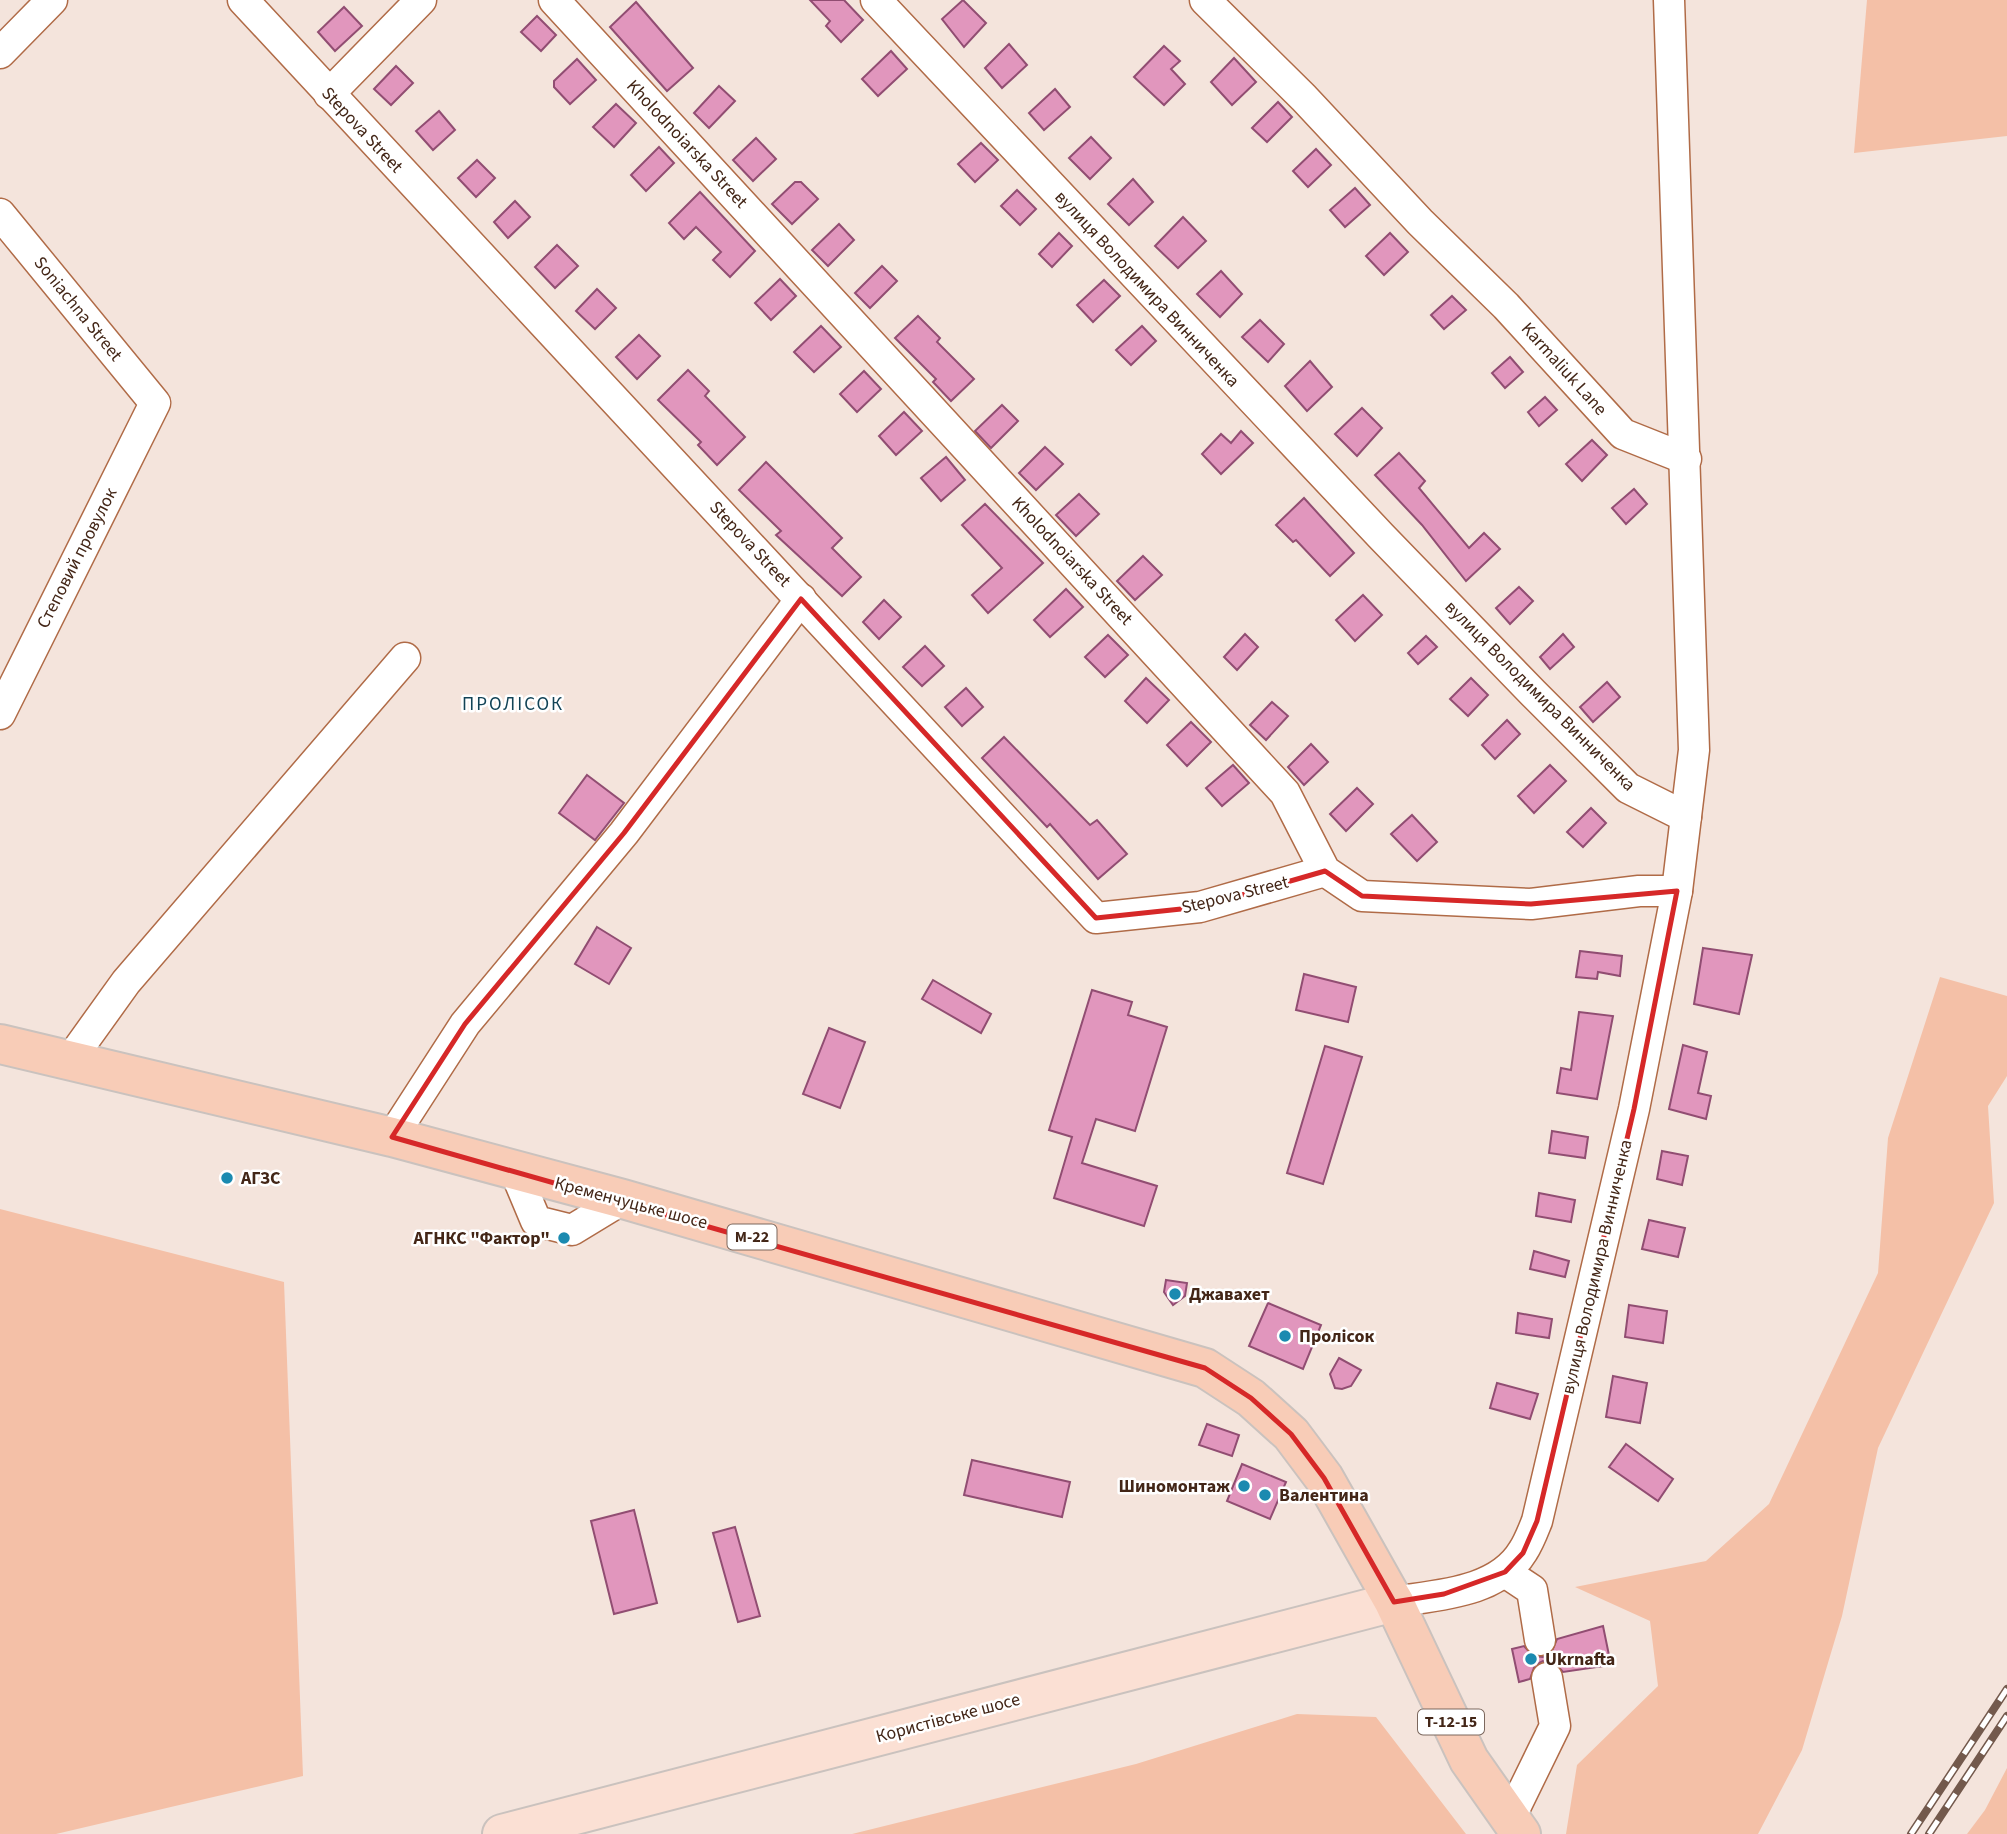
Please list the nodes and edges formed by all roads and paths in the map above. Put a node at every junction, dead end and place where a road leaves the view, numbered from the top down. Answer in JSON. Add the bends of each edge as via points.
{"nodes":[{"id":1,"x":52,"y":0,"type":"edge"},
{"id":2,"x":243,"y":0,"type":"edge"},
{"id":3,"x":421,"y":0,"type":"edge"},
{"id":4,"x":554,"y":0,"type":"edge"},
{"id":5,"x":876,"y":0,"type":"edge"},
{"id":6,"x":1205,"y":0,"type":"edge"},
{"id":7,"x":1669,"y":0,"type":"edge"},
{"id":8,"x":0,"y":53,"type":"edge"},
{"id":9,"x":329,"y":94,"type":"junction"},
{"id":10,"x":0,"y":214,"type":"edge"},
{"id":11,"x":155,"y":403,"type":"joint"},
{"id":12,"x":1686,"y":459,"type":"junction"},
{"id":13,"x":801,"y":599,"type":"junction"},
{"id":14,"x":405,"y":658,"type":"dead end"},
{"id":15,"x":0,"y":714,"type":"edge"},
{"id":16,"x":1686,"y":817,"type":"junction"},
{"id":17,"x":1325,"y":871,"type":"junction"},
{"id":18,"x":1677,"y":891,"type":"junction"},
{"id":19,"x":0,"y":1044,"type":"edge"},
{"id":20,"x":70,"y":1060,"type":"junction"},
{"id":21,"x":392,"y":1137,"type":"junction"},
{"id":22,"x":1505,"y":1572,"type":"junction"},
{"id":23,"x":1394,"y":1602,"type":"junction"},
{"id":24,"x":1541,"y":1640,"type":"dead end"},
{"id":25,"x":1547,"y":1678,"type":"dead end"},
{"id":26,"x":1516,"y":1826,"type":"edge"},
{"id":27,"x":502,"y":1834,"type":"edge"}],
"edges":[{"from":1,"to":8,"type":"street"},
{"from":2,"to":9,"type":"street","name":"Stepova Street"},
{"from":3,"to":9,"type":"street"},
{"from":4,"to":17,"type":"street","name":"Kholodnoiarska Street","via":[[1285,793]]},
{"from":5,"to":16,"type":"street","name":"вулиця Володимира Винниченка","via":[[1532,693],[1628,788]]},
{"from":6,"to":12,"type":"street","name":"Karmaliuk Lane","via":[[1506,306],[1623,434]]},
{"from":7,"to":12,"type":"street"},
{"from":9,"to":13,"type":"street","name":"Stepova Street"},
{"from":10,"to":11,"type":"street","name":"Soniachna Street"},
{"from":11,"to":15,"type":"street","name":"Степовий провулок"},
{"from":12,"to":16,"type":"street","via":[[1694,750]]},
{"from":13,"to":17,"type":"street","name":"Stepova Street","via":[[1096,918],[1200,908]]},
{"from":13,"to":21,"type":"street","via":[[624,833],[465,1024]]},
{"from":14,"to":20,"type":"street","via":[[126,982]]},
{"from":16,"to":18,"type":"street","name":"вулиця Володимира Винниченка"},
{"from":17,"to":18,"type":"street","name":"Kholodnoiarska Street","via":[[1362,896],[1531,904]]},
{"from":18,"to":22,"type":"street","name":"вулиця Володимира Винниченка","via":[[1634,1109],[1537,1521],[1523,1553]]},
{"from":19,"to":20,"type":"highway","name":"Кременчуцьке шосе","number":"М-22"},
{"from":20,"to":21,"type":"highway","name":"Кременчуцьке шосе","number":"М-22"},
{"from":21,"to":23,"type":"highway","name":"Кременчуцьке шосе","number":"М-22","via":[[1205,1368],[1251,1398],[1291,1434],[1324,1478]]},
{"from":22,"to":23,"type":"street","name":"вулиця Володимира Винниченка","via":[[1488,1582],[1444,1594]]},
{"from":22,"to":24,"type":"street","via":[[1532,1590]]},
{"from":23,"to":26,"type":"highway","number":"Т-12-15","via":[[1469,1760]]},
{"from":23,"to":27,"type":"main road","name":"Користівське шосе"},
{"from":25,"to":26,"type":"street","via":[[1555,1726]]}]}
